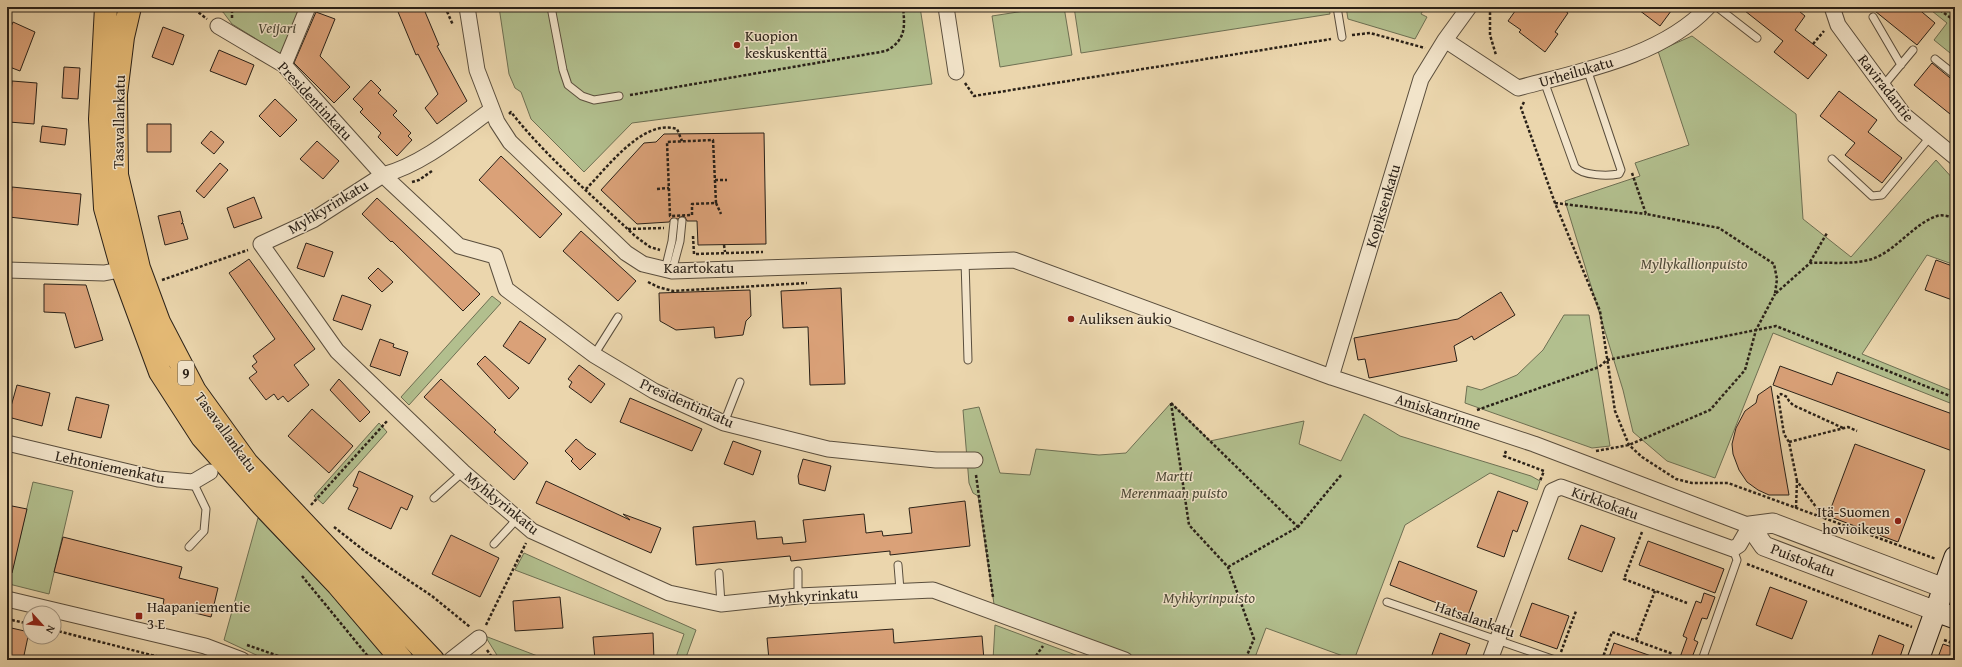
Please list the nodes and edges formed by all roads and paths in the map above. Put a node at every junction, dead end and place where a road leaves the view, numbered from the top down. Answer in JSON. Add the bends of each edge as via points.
{"nodes":[{"id":1,"x":106,"y":7,"type":"edge"},
{"id":2,"x":130,"y":7,"type":"edge"},
{"id":3,"x":185,"y":7,"type":"edge"},
{"id":4,"x":308,"y":7,"type":"edge"},
{"id":5,"x":466,"y":7,"type":"edge"},
{"id":6,"x":551,"y":7,"type":"edge"},
{"id":7,"x":903,"y":7,"type":"edge"},
{"id":8,"x":946,"y":7,"type":"edge"},
{"id":9,"x":1337,"y":7,"type":"edge"},
{"id":10,"x":1469,"y":7,"type":"edge"},
{"id":11,"x":1490,"y":7,"type":"edge"},
{"id":12,"x":1708,"y":7,"type":"edge"},
{"id":13,"x":1717,"y":7,"type":"edge"},
{"id":14,"x":1832,"y":7,"type":"edge"},
{"id":15,"x":1936,"y":7,"type":"edge"},
{"id":16,"x":1873,"y":18,"type":"dead end"},
{"id":17,"x":1955,"y":21,"type":"edge"},
{"id":18,"x":218,"y":26,"type":"joint"},
{"id":19,"x":1828,"y":26,"type":"dead end"},
{"id":20,"x":1342,"y":37,"type":"junction"},
{"id":21,"x":1757,"y":38,"type":"dead end"},
{"id":22,"x":1445,"y":40,"type":"junction"},
{"id":23,"x":1813,"y":44,"type":"dead end"},
{"id":24,"x":1913,"y":50,"type":"dead end"},
{"id":25,"x":1426,"y":51,"type":"dead end"},
{"id":26,"x":1497,"y":57,"type":"dead end"},
{"id":27,"x":1935,"y":59,"type":"dead end"},
{"id":28,"x":284,"y":65,"type":"junction"},
{"id":29,"x":1901,"y":65,"type":"junction"},
{"id":30,"x":1587,"y":69,"type":"junction"},
{"id":31,"x":956,"y":72,"type":"joint"},
{"id":32,"x":1955,"y":75,"type":"edge"},
{"id":33,"x":1544,"y":81,"type":"junction"},
{"id":34,"x":1883,"y":86,"type":"junction"},
{"id":35,"x":619,"y":96,"type":"joint"},
{"id":36,"x":1521,"y":108,"type":"dead end"},
{"id":37,"x":494,"y":116,"type":"junction"},
{"id":38,"x":1930,"y":137,"type":"junction"},
{"id":39,"x":682,"y":141,"type":"junction"},
{"id":40,"x":1954,"y":153,"type":"edge"},
{"id":41,"x":1832,"y":159,"type":"dead end"},
{"id":42,"x":1630,"y":167,"type":"dead end"},
{"id":43,"x":383,"y":175,"type":"junction"},
{"id":44,"x":715,"y":180,"type":"junction"},
{"id":45,"x":727,"y":180,"type":"dead end"},
{"id":46,"x":669,"y":188,"type":"junction"},
{"id":47,"x":657,"y":189,"type":"dead end"},
{"id":48,"x":586,"y":190,"type":"junction"},
{"id":49,"x":1555,"y":202,"type":"junction"},
{"id":50,"x":716,"y":203,"type":"junction"},
{"id":51,"x":721,"y":214,"type":"dead end"},
{"id":52,"x":1646,"y":214,"type":"junction"},
{"id":53,"x":1955,"y":218,"type":"edge"},
{"id":54,"x":678,"y":222,"type":"dead end"},
{"id":55,"x":648,"y":223,"type":"dead end"},
{"id":56,"x":649,"y":229,"type":"dead end"},
{"id":57,"x":1827,"y":233,"type":"dead end"},
{"id":58,"x":262,"y":244,"type":"junction"},
{"id":59,"x":724,"y":245,"type":"dead end"},
{"id":60,"x":725,"y":252,"type":"junction"},
{"id":61,"x":771,"y":252,"type":"dead end"},
{"id":62,"x":673,"y":253,"type":"junction"},
{"id":63,"x":495,"y":256,"type":"joint"},
{"id":64,"x":965,"y":261,"type":"junction"},
{"id":65,"x":1810,"y":262,"type":"junction"},
{"id":66,"x":7,"y":270,"type":"edge"},
{"id":67,"x":139,"y":270,"type":"junction"},
{"id":68,"x":668,"y":270,"type":"junction"},
{"id":69,"x":160,"y":281,"type":"junction"},
{"id":70,"x":163,"y":287,"type":"dead end"},
{"id":71,"x":1775,"y":294,"type":"junction"},
{"id":72,"x":1124,"y":302,"type":"joint"},
{"id":73,"x":618,"y":317,"type":"dead end"},
{"id":74,"x":1756,"y":330,"type":"junction"},
{"id":75,"x":594,"y":355,"type":"junction"},
{"id":76,"x":968,"y":360,"type":"dead end"},
{"id":77,"x":1607,"y":360,"type":"junction"},
{"id":78,"x":1331,"y":378,"type":"junction"},
{"id":79,"x":740,"y":382,"type":"dead end"},
{"id":80,"x":1955,"y":398,"type":"edge"},
{"id":81,"x":398,"y":410,"type":"junction"},
{"id":82,"x":1474,"y":411,"type":"dead end"},
{"id":83,"x":724,"y":423,"type":"junction"},
{"id":84,"x":1843,"y":428,"type":"junction"},
{"id":85,"x":1857,"y":431,"type":"dead end"},
{"id":86,"x":1788,"y":442,"type":"junction"},
{"id":87,"x":7,"y":444,"type":"edge"},
{"id":88,"x":1629,"y":445,"type":"junction"},
{"id":89,"x":1507,"y":449,"type":"dead end"},
{"id":90,"x":1594,"y":451,"type":"dead end"},
{"id":91,"x":975,"y":460,"type":"dead end"},
{"id":92,"x":210,"y":472,"type":"dead end"},
{"id":93,"x":463,"y":472,"type":"junction"},
{"id":94,"x":1342,"y":474,"type":"dead end"},
{"id":95,"x":976,"y":475,"type":"dead end"},
{"id":96,"x":1540,"y":481,"type":"dead end"},
{"id":97,"x":1797,"y":481,"type":"junction"},
{"id":98,"x":193,"y":482,"type":"junction"},
{"id":99,"x":434,"y":498,"type":"dead end"},
{"id":100,"x":306,"y":500,"type":"dead end"},
{"id":101,"x":311,"y":506,"type":"junction"},
{"id":102,"x":1796,"y":508,"type":"junction"},
{"id":103,"x":316,"y":511,"type":"dead end"},
{"id":104,"x":1824,"y":518,"type":"junction"},
{"id":105,"x":517,"y":519,"type":"junction"},
{"id":106,"x":332,"y":525,"type":"dead end"},
{"id":107,"x":1750,"y":526,"type":"junction"},
{"id":108,"x":1298,"y":527,"type":"junction"},
{"id":109,"x":1644,"y":528,"type":"dead end"},
{"id":110,"x":532,"y":531,"type":"junction"},
{"id":111,"x":494,"y":544,"type":"dead end"},
{"id":112,"x":189,"y":547,"type":"dead end"},
{"id":113,"x":1733,"y":549,"type":"junction"},
{"id":114,"x":1947,"y":559,"type":"edge"},
{"id":115,"x":898,"y":565,"type":"dead end"},
{"id":116,"x":1228,"y":567,"type":"junction"},
{"id":117,"x":1756,"y":568,"type":"dead end"},
{"id":118,"x":798,"y":570,"type":"dead end"},
{"id":119,"x":719,"y":573,"type":"dead end"},
{"id":120,"x":900,"y":590,"type":"junction"},
{"id":121,"x":1655,"y":590,"type":"junction"},
{"id":122,"x":1950,"y":590,"type":"edge"},
{"id":123,"x":798,"y":596,"type":"junction"},
{"id":124,"x":7,"y":599,"type":"edge"},
{"id":125,"x":1387,"y":602,"type":"dead end"},
{"id":126,"x":1686,"y":603,"type":"dead end"},
{"id":127,"x":721,"y":604,"type":"junction"},
{"id":128,"x":995,"y":611,"type":"junction"},
{"id":129,"x":1576,"y":611,"type":"dead end"},
{"id":130,"x":1946,"y":614,"type":"edge"},
{"id":131,"x":7,"y":619,"type":"edge"},
{"id":132,"x":22,"y":622,"type":"edge"},
{"id":133,"x":1918,"y":630,"type":"dead end"},
{"id":134,"x":62,"y":632,"type":"edge"},
{"id":135,"x":479,"y":638,"type":"junction"},
{"id":136,"x":1497,"y":640,"type":"junction"},
{"id":137,"x":1636,"y":640,"type":"junction"},
{"id":138,"x":1943,"y":640,"type":"dead end"},
{"id":139,"x":1045,"y":644,"type":"dead end"},
{"id":140,"x":1955,"y":644,"type":"edge"},
{"id":141,"x":1560,"y":653,"type":"dead end"},
{"id":142,"x":1673,"y":654,"type":"dead end"},
{"id":143,"x":491,"y":657,"type":"junction"},
{"id":144,"x":172,"y":660,"type":"edge"},
{"id":145,"x":242,"y":660,"type":"edge"},
{"id":146,"x":402,"y":660,"type":"edge"},
{"id":147,"x":433,"y":660,"type":"edge"},
{"id":148,"x":451,"y":660,"type":"edge"},
{"id":149,"x":487,"y":660,"type":"edge"},
{"id":150,"x":494,"y":660,"type":"edge"},
{"id":151,"x":1033,"y":660,"type":"edge"},
{"id":152,"x":1125,"y":660,"type":"edge"},
{"id":153,"x":1244,"y":660,"type":"edge"},
{"id":154,"x":1490,"y":660,"type":"edge"},
{"id":155,"x":1555,"y":660,"type":"edge"},
{"id":156,"x":1602,"y":660,"type":"edge"},
{"id":157,"x":1702,"y":660,"type":"edge"},
{"id":158,"x":1918,"y":660,"type":"edge"}],
"edges":[{"from":1,"to":67,"type":"main road","name":"Tasavallankatu","number":"9","via":[[100,120],[105,208]]},
{"from":2,"to":67,"type":"main road","name":"Tasavallankatu","number":"9","via":[[123,37],[116,94],[117,175]]},
{"from":3,"to":18,"type":"path","via":[[194,9]]},
{"from":4,"to":28,"type":"street"},
{"from":5,"to":37,"type":"street","name":"Kaartokatu","via":[[477,70]]},
{"from":6,"to":35,"type":"lane","via":[[568,86],[582,96],[594,100]]},
{"from":7,"to":35,"type":"path","via":[[902,37],[897,45],[886,51]]},
{"from":8,"to":31,"type":"street"},
{"from":9,"to":20,"type":"lane"},
{"from":10,"to":22,"type":"street"},
{"from":11,"to":26,"type":"path","via":[[1490,35]]},
{"from":12,"to":30,"type":"street","name":"Urheilukatu","via":[[1684,28],[1652,46]]},
{"from":13,"to":21,"type":"lane"},
{"from":14,"to":34,"type":"street","name":"Raviradantie","via":[[1838,25]]},
{"from":15,"to":17,"type":"path"},
{"from":16,"to":29,"type":"lane"},
{"from":18,"to":28,"type":"street","name":"Presidentinkatu"},
{"from":19,"to":23,"type":"path"},
{"from":20,"to":25,"type":"path","via":[[1370,33],[1427,48]]},
{"from":20,"to":31,"type":"path","via":[[974,96]]},
{"from":22,"to":33,"type":"street","name":"Urheilukatu","via":[[1518,88]]},
{"from":22,"to":78,"type":"street","name":"Kopiksenkatu","via":[[1421,79]]},
{"from":24,"to":29,"type":"lane"},
{"from":27,"to":32,"type":"lane"},
{"from":28,"to":43,"type":"street","name":"Presidentinkatu"},
{"from":29,"to":34,"type":"lane"},
{"from":30,"to":33,"type":"street","name":"Urheilukatu"},
{"from":30,"to":33,"type":"lane","via":[[1621,170],[1619,174],[1578,171]]},
{"from":34,"to":38,"type":"street","name":"Raviradantie","via":[[1904,115]]},
{"from":36,"to":49,"type":"path"},
{"from":37,"to":43,"type":"street","via":[[400,170]]},
{"from":37,"to":48,"type":"path","via":[[511,112],[534,140]]},
{"from":37,"to":68,"type":"street","name":"Kaartokatu","via":[[510,142],[626,253],[643,264]]},
{"from":38,"to":40,"type":"street","name":"Raviradantie"},
{"from":38,"to":41,"type":"lane","via":[[1882,196],[1872,196]]},
{"from":39,"to":44,"type":"path","via":[[713,140]]},
{"from":39,"to":46,"type":"path","via":[[667,142]]},
{"from":39,"to":48,"type":"path","via":[[677,130],[671,128],[646,132]]},
{"from":42,"to":52,"type":"path"},
{"from":43,"to":58,"type":"street","name":"Myhkyrinkatu","via":[[313,220]]},
{"from":43,"to":63,"type":"street","name":"Myhkyrinkatu","via":[[459,246]]},
{"from":44,"to":45,"type":"path"},
{"from":44,"to":50,"type":"path"},
{"from":46,"to":47,"type":"path"},
{"from":46,"to":50,"type":"path","via":[[670,216],[692,215],[692,204]]},
{"from":48,"to":62,"type":"path","via":[[650,247]]},
{"from":49,"to":52,"type":"path"},
{"from":49,"to":77,"type":"path","via":[[1600,311]]},
{"from":50,"to":51,"type":"path"},
{"from":52,"to":71,"type":"path","via":[[1719,228],[1726,232],[1774,264],[1777,278]]},
{"from":53,"to":65,"type":"path","via":[[1938,216],[1872,258]]},
{"from":54,"to":62,"type":"lane"},
{"from":55,"to":56,"type":"path"},
{"from":57,"to":65,"type":"path"},
{"from":58,"to":69,"type":"path"},
{"from":58,"to":81,"type":"street","name":"Myhkyrinkatu","via":[[337,351]]},
{"from":59,"to":60,"type":"path"},
{"from":60,"to":61,"type":"path"},
{"from":60,"to":62,"type":"path"},
{"from":62,"to":68,"type":"lane"},
{"from":63,"to":75,"type":"street","name":"Presidentinkatu","via":[[506,289]]},
{"from":64,"to":68,"type":"street","name":"Kaartokatu"},
{"from":64,"to":72,"type":"street","name":"Kaartokatu","via":[[1014,260]]},
{"from":64,"to":76,"type":"lane"},
{"from":65,"to":71,"type":"path"},
{"from":66,"to":67,"type":"street"},
{"from":67,"to":69,"type":"path"},
{"from":67,"to":146,"type":"main road","name":"Tasavallankatu","number":"9","via":[[160,372],[202,437],[338,585]]},
{"from":67,"to":147,"type":"main road","name":"Tasavallankatu","number":"9","via":[[159,322],[195,391],[246,464]]},
{"from":69,"to":70,"type":"path"},
{"from":71,"to":74,"type":"path"},
{"from":72,"to":78,"type":"street","name":"Amiskanrinne"},
{"from":73,"to":75,"type":"lane"},
{"from":74,"to":77,"type":"path"},
{"from":74,"to":80,"type":"path","via":[[1776,326]]},
{"from":74,"to":88,"type":"path","via":[[1745,370],[1710,410]]},
{"from":75,"to":83,"type":"street","name":"Presidentinkatu","via":[[654,391]]},
{"from":77,"to":82,"type":"path","via":[[1599,367]]},
{"from":77,"to":88,"type":"path","via":[[1615,411]]},
{"from":78,"to":107,"type":"street","name":"Amiskanrinne","via":[[1534,444]]},
{"from":79,"to":83,"type":"lane"},
{"from":81,"to":93,"type":"street","name":"Myhkyrinkatu"},
{"from":81,"to":101,"type":"path"},
{"from":83,"to":91,"type":"street","name":"Presidentinkatu","via":[[828,450],[936,460]]},
{"from":84,"to":85,"type":"path","via":[[1848,427]]},
{"from":84,"to":86,"type":"path"},
{"from":84,"to":86,"type":"path","via":[[1793,405],[1781,394],[1778,400],[1784,434]]},
{"from":86,"to":97,"type":"path"},
{"from":87,"to":98,"type":"street","name":"Lehtoniemenkatu","via":[[158,479]]},
{"from":88,"to":90,"type":"path"},
{"from":88,"to":102,"type":"path","via":[[1642,457],[1676,479],[1692,483],[1728,483]]},
{"from":89,"to":96,"type":"path","via":[[1504,456],[1544,471]]},
{"from":92,"to":98,"type":"street"},
{"from":93,"to":99,"type":"lane"},
{"from":93,"to":105,"type":"street","name":"Myhkyrinkatu"},
{"from":94,"to":108,"type":"path"},
{"from":95,"to":128,"type":"path"},
{"from":97,"to":102,"type":"path"},
{"from":97,"to":104,"type":"path"},
{"from":98,"to":112,"type":"lane","via":[[206,509],[204,531]]},
{"from":100,"to":101,"type":"path"},
{"from":101,"to":103,"type":"path"},
{"from":102,"to":104,"type":"path"},
{"from":104,"to":114,"type":"path"},
{"from":105,"to":110,"type":"street","name":"Myhkyrinkatu"},
{"from":105,"to":111,"type":"lane"},
{"from":106,"to":135,"type":"path","via":[[366,552],[432,596],[471,628]]},
{"from":107,"to":113,"type":"street","via":[[1739,545]]},
{"from":107,"to":122,"type":"street","name":"Puistokatu","via":[[1773,523]]},
{"from":107,"to":130,"type":"street","name":"Puistokatu","via":[[1764,546]]},
{"from":108,"to":116,"type":"path"},
{"from":108,"to":116,"type":"path","via":[[1171,402],[1189,525]]},
{"from":109,"to":121,"type":"path","via":[[1624,579]]},
{"from":110,"to":127,"type":"street","name":"Myhkyrinkatu","via":[[669,593]]},
{"from":110,"to":135,"type":"path"},
{"from":113,"to":136,"type":"street","name":"Kirkkokatu","via":[[1561,488],[1552,491]]},
{"from":113,"to":157,"type":"lane","via":[[1737,560]]},
{"from":114,"to":122,"type":"main road"},
{"from":115,"to":120,"type":"lane"},
{"from":116,"to":153,"type":"path","via":[[1254,639]]},
{"from":117,"to":133,"type":"path"},
{"from":118,"to":123,"type":"lane"},
{"from":119,"to":127,"type":"lane"},
{"from":120,"to":123,"type":"street","name":"Myhkyrinkatu"},
{"from":120,"to":128,"type":"street","name":"Myhkyrinkatu","via":[[933,590]]},
{"from":121,"to":126,"type":"path"},
{"from":121,"to":137,"type":"path"},
{"from":122,"to":130,"type":"main road"},
{"from":123,"to":127,"type":"street","name":"Myhkyrinkatu"},
{"from":124,"to":145,"type":"street","via":[[205,646]]},
{"from":125,"to":136,"type":"lane","name":"Hatsalankatu"},
{"from":128,"to":152,"type":"street","name":"Myhkyrinkatu"},
{"from":129,"to":141,"type":"path"},
{"from":130,"to":158,"type":"main road"},
{"from":131,"to":132,"type":"path"},
{"from":134,"to":144,"type":"path"},
{"from":135,"to":143,"type":"path"},
{"from":135,"to":148,"type":"street"},
{"from":136,"to":154,"type":"street","name":"Kirkkokatu"},
{"from":136,"to":155,"type":"lane","name":"Hatsalankatu"},
{"from":137,"to":142,"type":"path"},
{"from":137,"to":156,"type":"path","via":[[1612,632]]},
{"from":138,"to":140,"type":"path"},
{"from":139,"to":151,"type":"path"},
{"from":143,"to":149,"type":"path"},
{"from":143,"to":150,"type":"path"}]}
